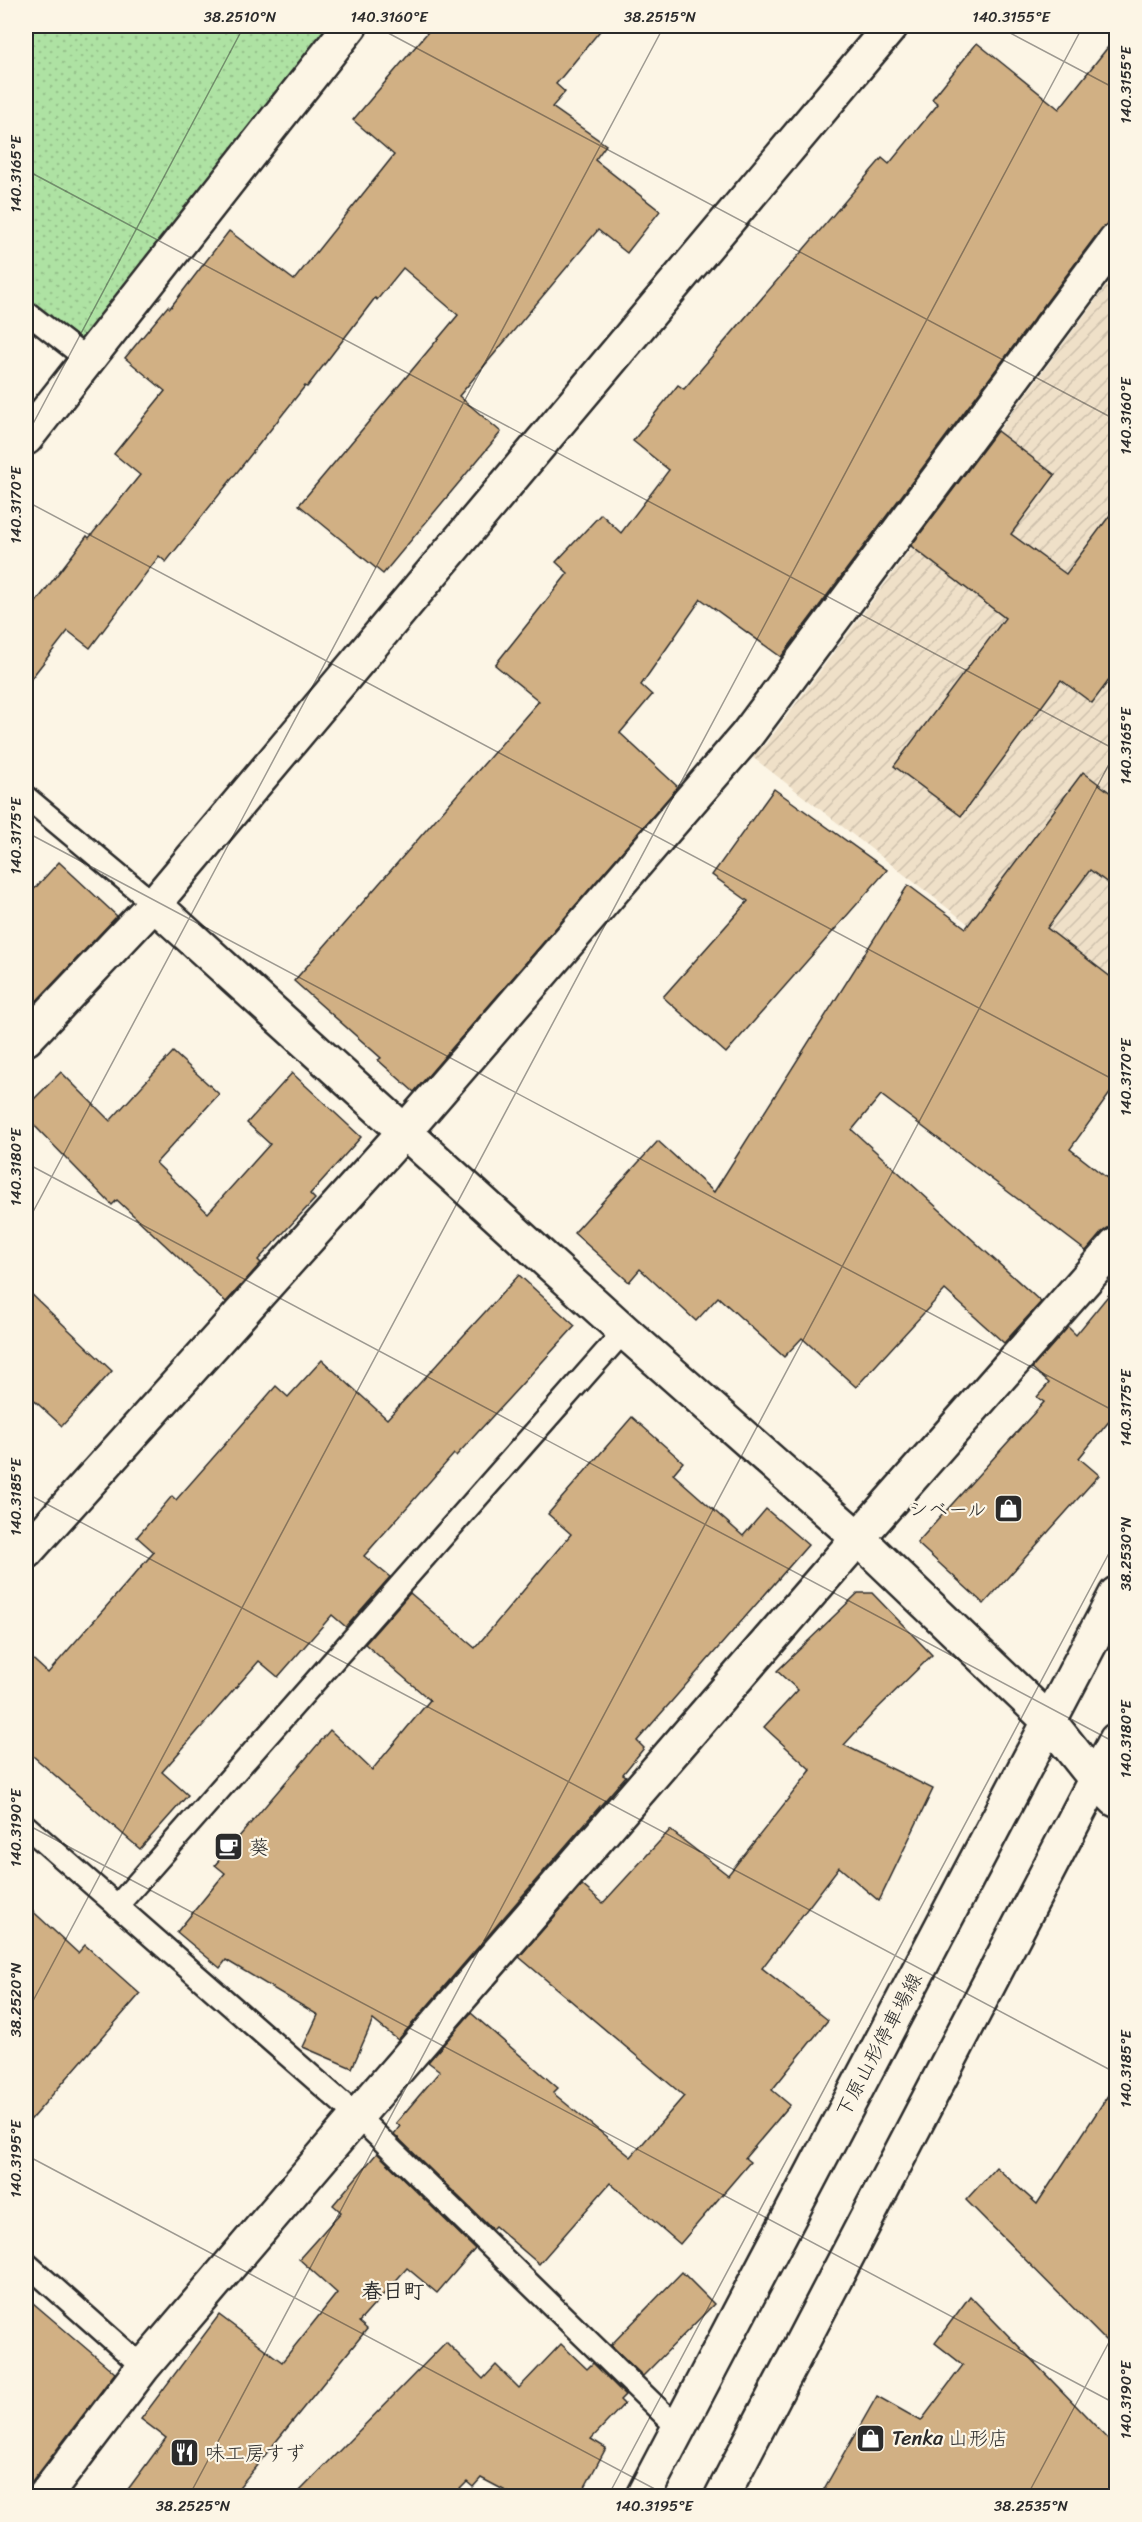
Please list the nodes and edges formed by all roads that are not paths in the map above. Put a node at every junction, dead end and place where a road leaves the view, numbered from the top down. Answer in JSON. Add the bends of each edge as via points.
{"nodes":[{"id":1,"x":350,"y":26,"type":"edge"},
{"id":2,"x":891,"y":26,"type":"edge"},
{"id":3,"x":1116,"y":240,"type":"edge"},
{"id":4,"x":26,"y":312,"type":"edge"},
{"id":5,"x":88,"y":360,"type":"junction"},
{"id":6,"x":26,"y":438,"type":"edge"},
{"id":7,"x":26,"y":797,"type":"edge"},
{"id":8,"x":154,"y":904,"type":"junction"},
{"id":9,"x":26,"y":1039,"type":"edge"},
{"id":10,"x":405,"y":1131,"type":"junction"},
{"id":11,"x":1116,"y":1245,"type":"edge"},
{"id":12,"x":624,"y":1330,"type":"junction"},
{"id":13,"x":858,"y":1538,"type":"junction"},
{"id":14,"x":26,"y":1552,"type":"edge"},
{"id":15,"x":1116,"y":1594,"type":"edge"},
{"id":16,"x":1049,"y":1721,"type":"junction"},
{"id":17,"x":1116,"y":1740,"type":"edge"},
{"id":18,"x":1107,"y":1791,"type":"edge"},
{"id":19,"x":26,"y":1826,"type":"edge"},
{"id":20,"x":117,"y":1906,"type":"junction"},
{"id":21,"x":357,"y":2116,"type":"junction"},
{"id":22,"x":26,"y":2263,"type":"edge"},
{"id":23,"x":143,"y":2367,"type":"junction"},
{"id":24,"x":679,"y":2429,"type":"junction"},
{"id":25,"x":730,"y":2493,"type":"edge"},
{"id":26,"x":45,"y":2496,"type":"edge"},
{"id":27,"x":643,"y":2496,"type":"edge"}],
"edges":[{"from":1,"to":5,"type":"street"},
{"from":2,"to":8,"type":"street"},
{"from":3,"to":10,"type":"street","via":[[746,736]]},
{"from":4,"to":5,"type":"lane"},
{"from":5,"to":6,"type":"street"},
{"from":7,"to":8,"type":"lane"},
{"from":8,"to":9,"type":"street"},
{"from":8,"to":10,"type":"street"},
{"from":10,"to":12,"type":"street"},
{"from":10,"to":14,"type":"street"},
{"from":11,"to":13,"type":"street"},
{"from":12,"to":13,"type":"street"},
{"from":12,"to":20,"type":"lane"},
{"from":13,"to":16,"type":"street"},
{"from":13,"to":21,"type":"street"},
{"from":15,"to":16,"type":"street","name":"下原山形停車場線"},
{"from":16,"to":18,"type":"street"},
{"from":16,"to":24,"type":"street","name":"下原山形停車場線"},
{"from":17,"to":18,"type":"street"},
{"from":18,"to":25,"type":"street"},
{"from":19,"to":20,"type":"lane"},
{"from":20,"to":21,"type":"lane"},
{"from":21,"to":23,"type":"street"},
{"from":21,"to":24,"type":"lane"},
{"from":22,"to":23,"type":"lane"},
{"from":23,"to":26,"type":"street"},
{"from":24,"to":27,"type":"street","name":"下原山形停車場線"}]}
